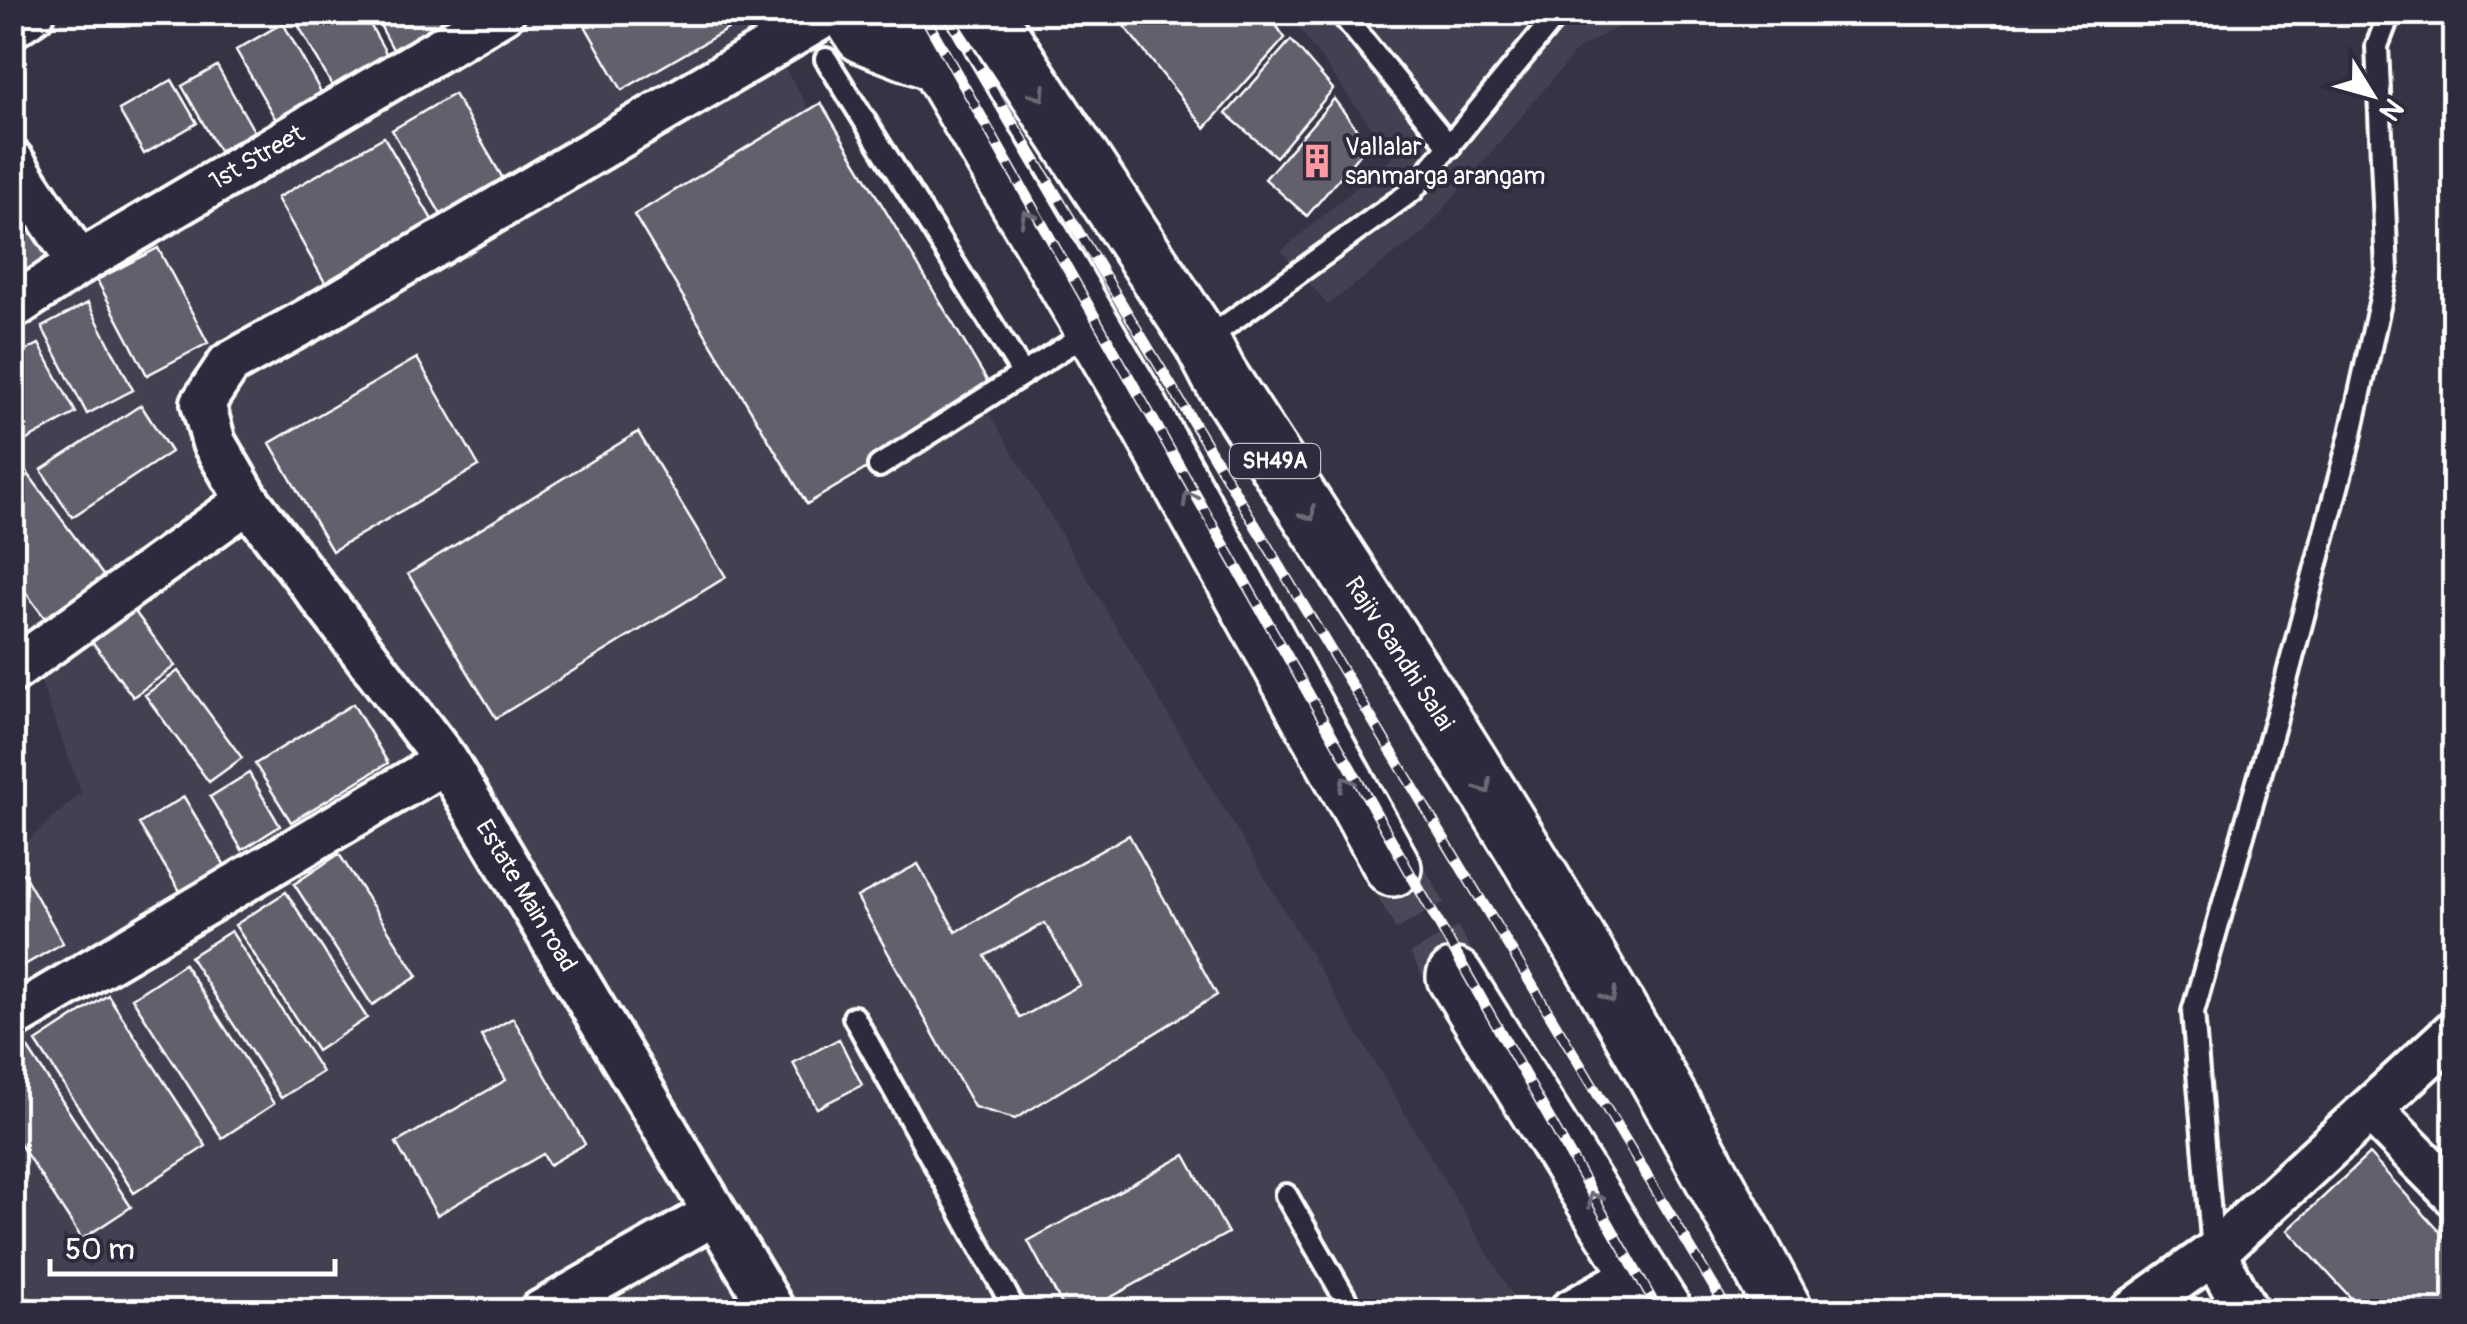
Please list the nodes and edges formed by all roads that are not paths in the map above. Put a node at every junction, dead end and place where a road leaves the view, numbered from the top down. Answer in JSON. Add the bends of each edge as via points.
{"nodes":[{"id":1,"x":33,"y":12,"type":"edge"},
{"id":2,"x":832,"y":12,"type":"edge"},
{"id":3,"x":907,"y":12,"type":"edge"},
{"id":4,"x":985,"y":12,"type":"edge"},
{"id":5,"x":1340,"y":12,"type":"edge"},
{"id":6,"x":1559,"y":12,"type":"edge"},
{"id":7,"x":2390,"y":12,"type":"edge"},
{"id":8,"x":478,"y":19,"type":"edge"},
{"id":9,"x":12,"y":26,"type":"edge"},
{"id":10,"x":837,"y":36,"type":"edge"},
{"id":11,"x":938,"y":64,"type":"junction"},
{"id":12,"x":1450,"y":147,"type":"junction"},
{"id":13,"x":12,"y":161,"type":"edge"},
{"id":14,"x":79,"y":262,"type":"junction"},
{"id":15,"x":12,"y":308,"type":"edge"},
{"id":16,"x":1093,"y":329,"type":"junction"},
{"id":17,"x":1213,"y":363,"type":"junction"},
{"id":18,"x":1023,"y":374,"type":"junction"},
{"id":19,"x":1146,"y":419,"type":"junction"},
{"id":20,"x":878,"y":466,"type":"dead end"},
{"id":21,"x":248,"y":501,"type":"junction"},
{"id":22,"x":12,"y":671,"type":"edge"},
{"id":23,"x":446,"y":761,"type":"junction"},
{"id":24,"x":1393,"y":868,"type":"tunnel mouth"},
{"id":25,"x":1455,"y":976,"type":"tunnel mouth"},
{"id":26,"x":854,"y":1017,"type":"dead end"},
{"id":27,"x":12,"y":1018,"type":"edge"},
{"id":28,"x":2454,"y":1032,"type":"edge"},
{"id":29,"x":2372,"y":1110,"type":"junction"},
{"id":30,"x":2454,"y":1194,"type":"edge"},
{"id":31,"x":1286,"y":1196,"type":"dead end"},
{"id":32,"x":714,"y":1214,"type":"junction"},
{"id":33,"x":2214,"y":1253,"type":"junction"},
{"id":34,"x":1652,"y":1292,"type":"edge"},
{"id":35,"x":542,"y":1312,"type":"edge"},
{"id":36,"x":774,"y":1312,"type":"edge"},
{"id":37,"x":1016,"y":1312,"type":"edge"},
{"id":38,"x":1354,"y":1312,"type":"edge"},
{"id":39,"x":1570,"y":1312,"type":"edge"},
{"id":40,"x":1785,"y":1312,"type":"edge"},
{"id":41,"x":2131,"y":1312,"type":"edge"},
{"id":42,"x":2247,"y":1312,"type":"edge"}],
"edges":[{"from":1,"to":9,"type":"street"},
{"from":2,"to":21,"type":"street","name":"Estate Main road","via":[[229,364],[204,403],[214,443]]},
{"from":3,"to":11,"type":"main road"},
{"from":4,"to":17,"type":"main road","name":"Rajiv Gandhi Salai","number":"SH49A","one_way":true},
{"from":5,"to":12,"type":"lane"},
{"from":6,"to":12,"type":"lane"},
{"from":7,"to":33,"type":"lane","via":[[2377,46],[2387,271],[2278,711],[2193,1012]]},
{"from":8,"to":14,"type":"street","name":"1st Street"},
{"from":10,"to":11,"type":"main road","via":[[863,35]]},
{"from":10,"to":18,"type":"lane"},
{"from":16,"to":11,"type":"main road","one_way":true},
{"from":12,"to":17,"type":"lane","via":[[1412,191]]},
{"from":13,"to":14,"type":"street"},
{"from":14,"to":15,"type":"street","name":"1st Street"},
{"from":16,"to":18,"type":"lane"},
{"from":16,"to":19,"type":"main road"},
{"from":17,"to":19,"type":"main road"},
{"from":17,"to":40,"type":"main road","name":"Rajiv Gandhi Salai","number":"SH49A","one_way":true,"via":[[1562,912]]},
{"from":18,"to":20,"type":"lane"},
{"from":24,"to":19,"type":"main road","one_way":true},
{"from":21,"to":22,"type":"street"},
{"from":21,"to":23,"type":"street","name":"Estate Main road"},
{"from":23,"to":27,"type":"street"},
{"from":23,"to":32,"type":"street","name":"Estate Main road"},
{"from":34,"to":25,"type":"main road","one_way":true},
{"from":26,"to":37,"type":"lane"},
{"from":28,"to":29,"type":"street"},
{"from":29,"to":30,"type":"street"},
{"from":29,"to":33,"type":"street"},
{"from":31,"to":38,"type":"lane"},
{"from":32,"to":35,"type":"street"},
{"from":32,"to":36,"type":"street","name":"Estate Main road"},
{"from":33,"to":41,"type":"street"},
{"from":33,"to":42,"type":"street"},
{"from":34,"to":39,"type":"street"}]}
